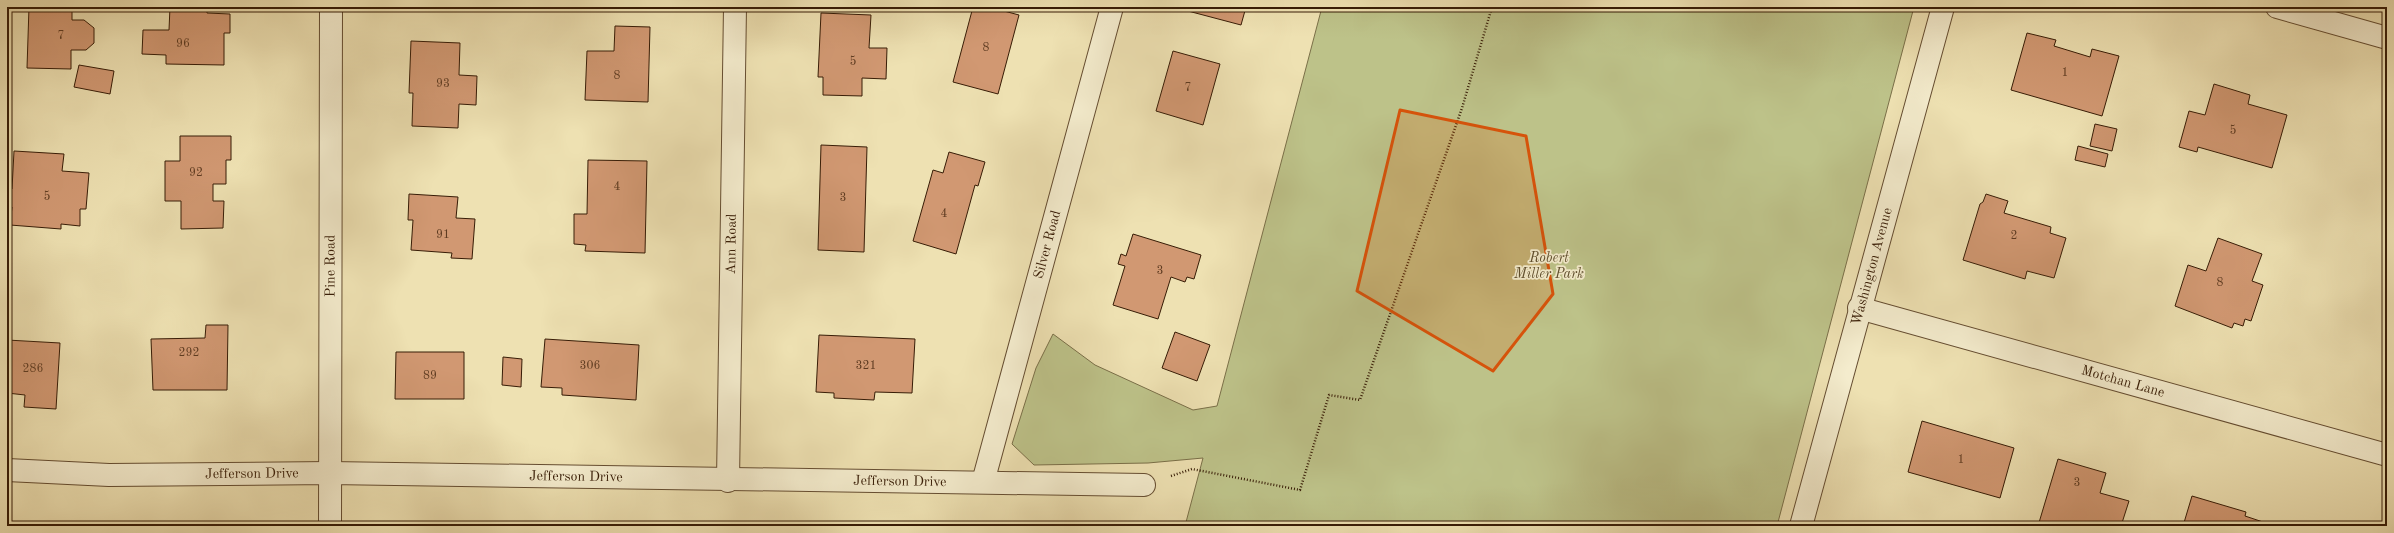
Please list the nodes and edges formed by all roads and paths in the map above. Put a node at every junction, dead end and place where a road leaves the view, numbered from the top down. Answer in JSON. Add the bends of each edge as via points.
{"nodes":[{"id":1,"x":331,"y":7,"type":"edge"},
{"id":2,"x":735,"y":7,"type":"edge"},
{"id":3,"x":1112,"y":7,"type":"edge"},
{"id":4,"x":1492,"y":7,"type":"edge"},
{"id":5,"x":1943,"y":7,"type":"edge"},
{"id":6,"x":2277,"y":7,"type":"edge"},
{"id":7,"x":2387,"y":38,"type":"edge"},
{"id":8,"x":1859,"y":308,"type":"junction"},
{"id":9,"x":2387,"y":456,"type":"edge"},
{"id":10,"x":7,"y":470,"type":"edge"},
{"id":11,"x":330,"y":473,"type":"junction"},
{"id":12,"x":728,"y":480,"type":"junction"},
{"id":13,"x":983,"y":482,"type":"junction"},
{"id":14,"x":1144,"y":485,"type":"joint"},
{"id":15,"x":330,"y":526,"type":"edge"},
{"id":16,"x":1801,"y":526,"type":"edge"}],
"edges":[{"from":1,"to":11,"type":"street","name":"Pine Road"},
{"from":2,"to":12,"type":"street","name":"Ann Road"},
{"from":3,"to":13,"type":"street","name":"Silver Road"},
{"from":4,"to":14,"type":"path","via":[[1459,116],[1360,400],[1329,395],[1300,490],[1192,469]]},
{"from":5,"to":8,"type":"street","name":"Washington Avenue"},
{"from":6,"to":7,"type":"street"},
{"from":8,"to":9,"type":"street","name":"Motchan Lane"},
{"from":8,"to":16,"type":"street","name":"Washington Avenue"},
{"from":10,"to":11,"type":"street","name":"Jefferson Drive","via":[[109,475]]},
{"from":11,"to":12,"type":"street","name":"Jefferson Drive"},
{"from":11,"to":15,"type":"street","name":"Pine Road"},
{"from":12,"to":13,"type":"street","name":"Jefferson Drive"},
{"from":13,"to":14,"type":"street","name":"Jefferson Drive"}]}
